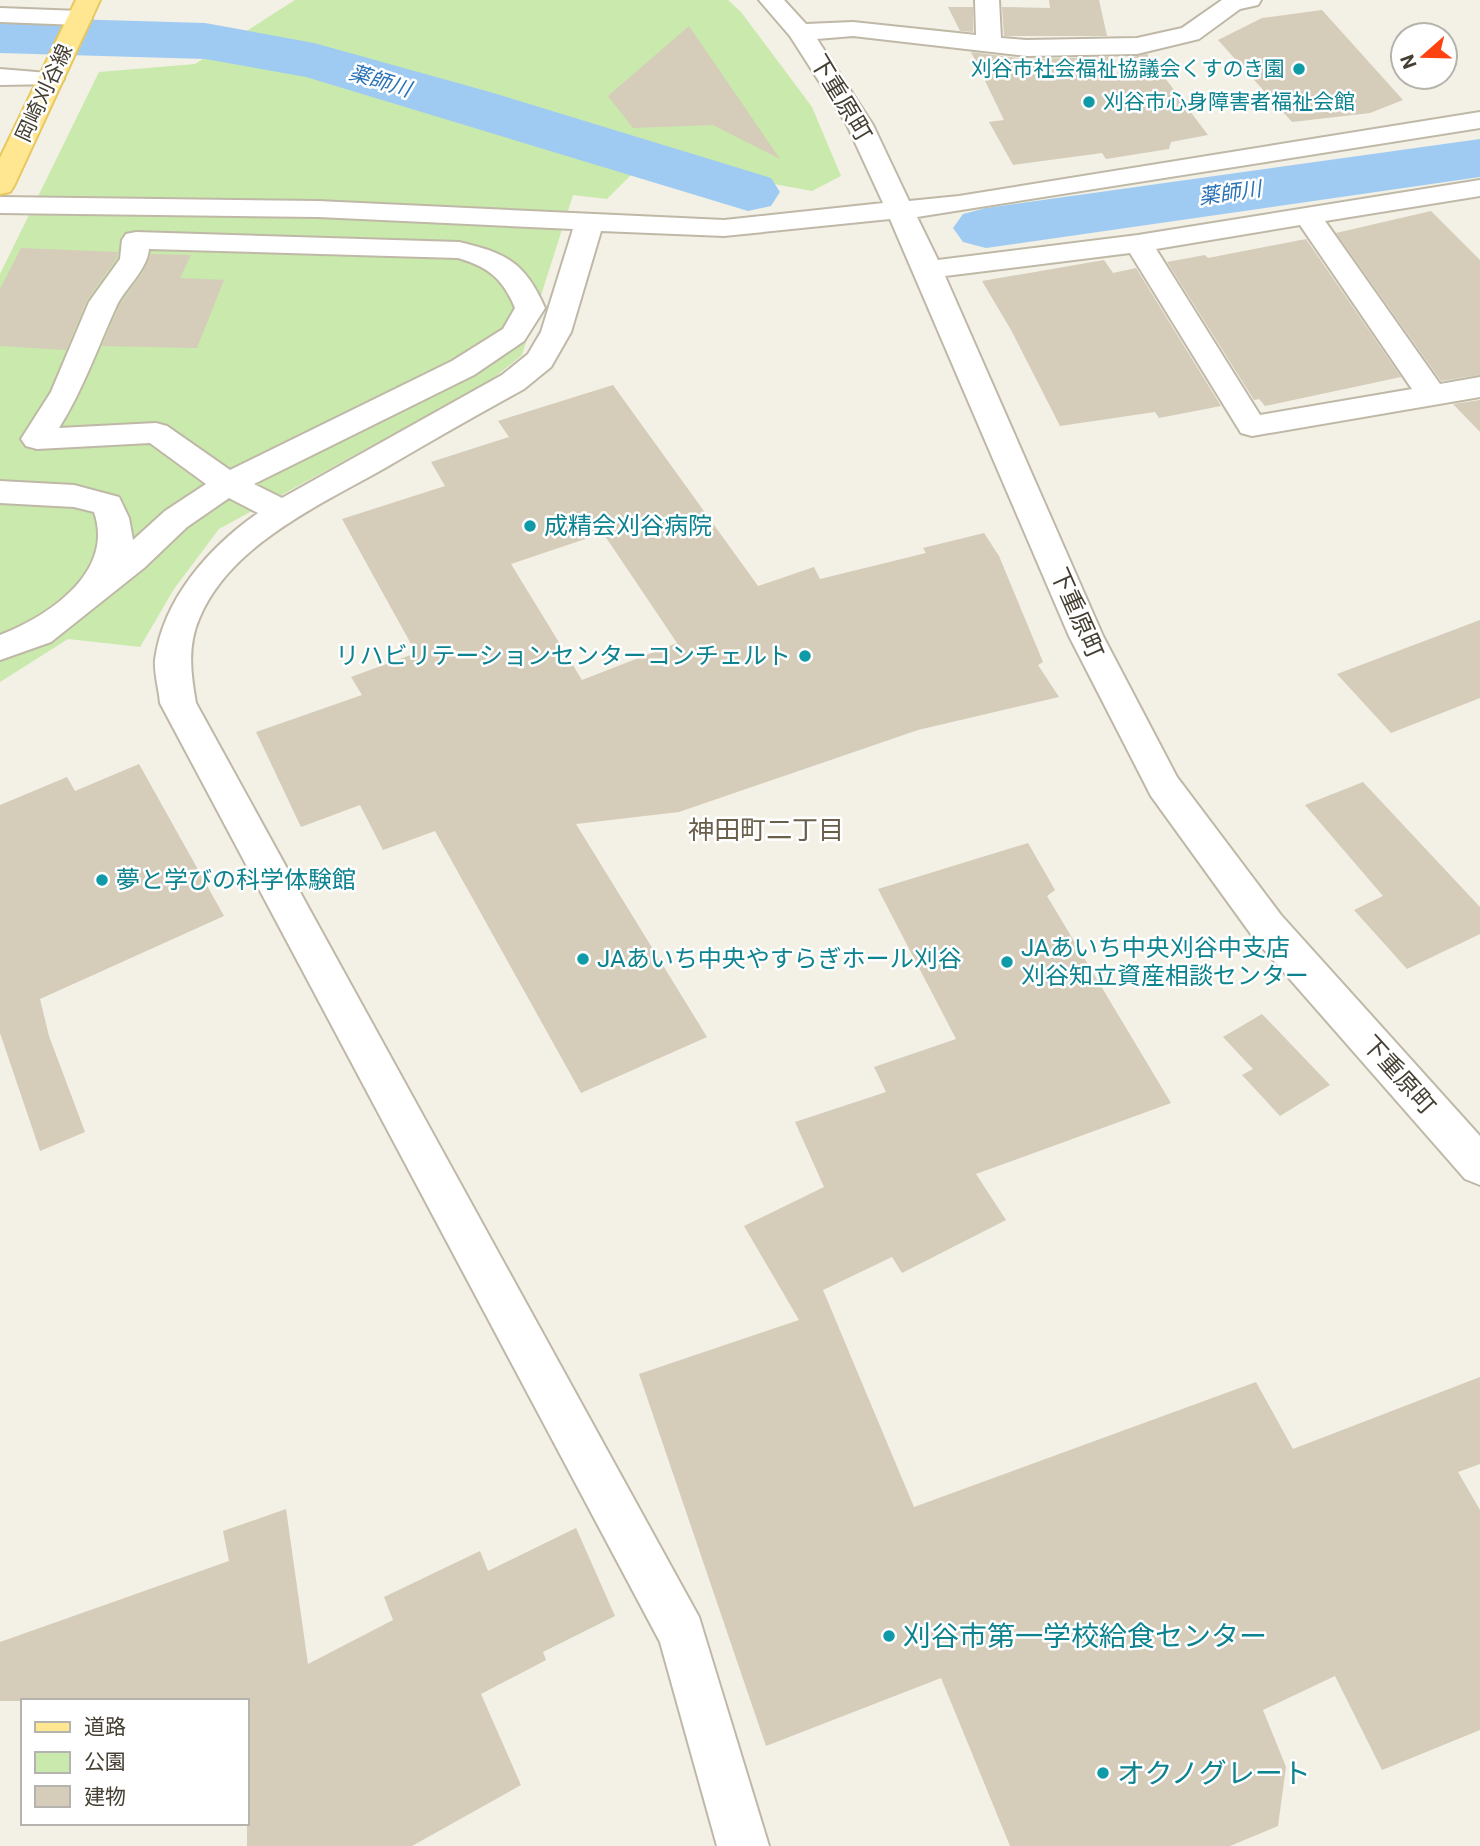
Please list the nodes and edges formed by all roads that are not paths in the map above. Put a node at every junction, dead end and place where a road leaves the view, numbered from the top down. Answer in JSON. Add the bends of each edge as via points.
{"nodes":[{"id":1,"x":771,"y":0,"type":"edge"},
{"id":2,"x":988,"y":0,"type":"edge"},
{"id":3,"x":1249,"y":0,"type":"edge"},
{"id":4,"x":84,"y":9,"type":"edge"},
{"id":5,"x":0,"y":15,"type":"edge"},
{"id":6,"x":800,"y":32,"type":"junction"},
{"id":7,"x":989,"y":46,"type":"junction"},
{"id":8,"x":54,"y":72,"type":"junction"},
{"id":9,"x":0,"y":76,"type":"edge"},
{"id":10,"x":1480,"y":120,"type":"edge"},
{"id":11,"x":0,"y":186,"type":"edge"},
{"id":12,"x":1471,"y":190,"type":"edge"},
{"id":13,"x":0,"y":205,"type":"edge"},
{"id":14,"x":900,"y":212,"type":"junction"},
{"id":15,"x":1480,"y":212,"type":"edge"},
{"id":16,"x":1307,"y":215,"type":"junction"},
{"id":17,"x":589,"y":224,"type":"junction"},
{"id":18,"x":1139,"y":243,"type":"junction"},
{"id":19,"x":928,"y":270,"type":"junction"},
{"id":20,"x":1480,"y":387,"type":"edge"},
{"id":21,"x":1432,"y":395,"type":"junction"},
{"id":22,"x":37,"y":439,"type":"junction"},
{"id":23,"x":0,"y":478,"type":"edge"},
{"id":24,"x":228,"y":484,"type":"junction"},
{"id":25,"x":0,"y":492,"type":"edge"},
{"id":26,"x":282,"y":512,"type":"junction"},
{"id":27,"x":90,"y":594,"type":"junction"},
{"id":28,"x":0,"y":648,"type":"edge"},
{"id":29,"x":1480,"y":1166,"type":"edge"},
{"id":30,"x":743,"y":1846,"type":"edge"}],
"edges":[{"from":1,"to":6,"type":"street","name":"下重原町"},
{"from":2,"to":7,"type":"street"},
{"from":3,"to":7,"type":"street","via":[[1232,4],[1190,34],[1137,46]]},
{"from":4,"to":5,"type":"street"},
{"from":4,"to":8,"type":"main road","name":"岡崎刈谷線"},
{"from":6,"to":7,"type":"street","via":[[853,29]]},
{"from":6,"to":14,"type":"street","name":"下重原町","via":[[860,125]]},
{"from":8,"to":9,"type":"street"},
{"from":8,"to":11,"type":"main road","name":"岡崎刈谷線"},
{"from":10,"to":14,"type":"street"},
{"from":12,"to":15,"type":"street"},
{"from":12,"to":16,"type":"street"},
{"from":13,"to":17,"type":"street","via":[[318,209]]},
{"from":14,"to":17,"type":"street","via":[[724,228]]},
{"from":14,"to":19,"type":"street","name":"下重原町"},
{"from":16,"to":18,"type":"street"},
{"from":16,"to":21,"type":"street"},
{"from":17,"to":26,"type":"street","via":[[556,332],[540,360],[513,382]]},
{"from":18,"to":19,"type":"street"},
{"from":18,"to":21,"type":"street","via":[[1252,426]]},
{"from":19,"to":29,"type":"street","name":"下重原町","via":[[1086,636],[1164,786],[1267,926]]},
{"from":20,"to":21,"type":"street"},
{"from":22,"to":23,"type":"street"},
{"from":22,"to":24,"type":"street","via":[[156,433]]},
{"from":22,"to":24,"type":"street","via":[[66,392],[104,302],[134,259],[136,240],[459,250],[491,258],[518,278],[530,308],[514,335],[389,407]]},
{"from":24,"to":26,"type":"street"},
{"from":24,"to":27,"type":"street","via":[[176,519]]},
{"from":25,"to":27,"type":"street","via":[[74,496],[108,505],[118,531],[115,554]]},
{"from":26,"to":30,"type":"street","via":[[242,540],[210,575],[182,618],[172,662],[178,703],[682,1634]]},
{"from":27,"to":28,"type":"street","via":[[40,633]]}]}
